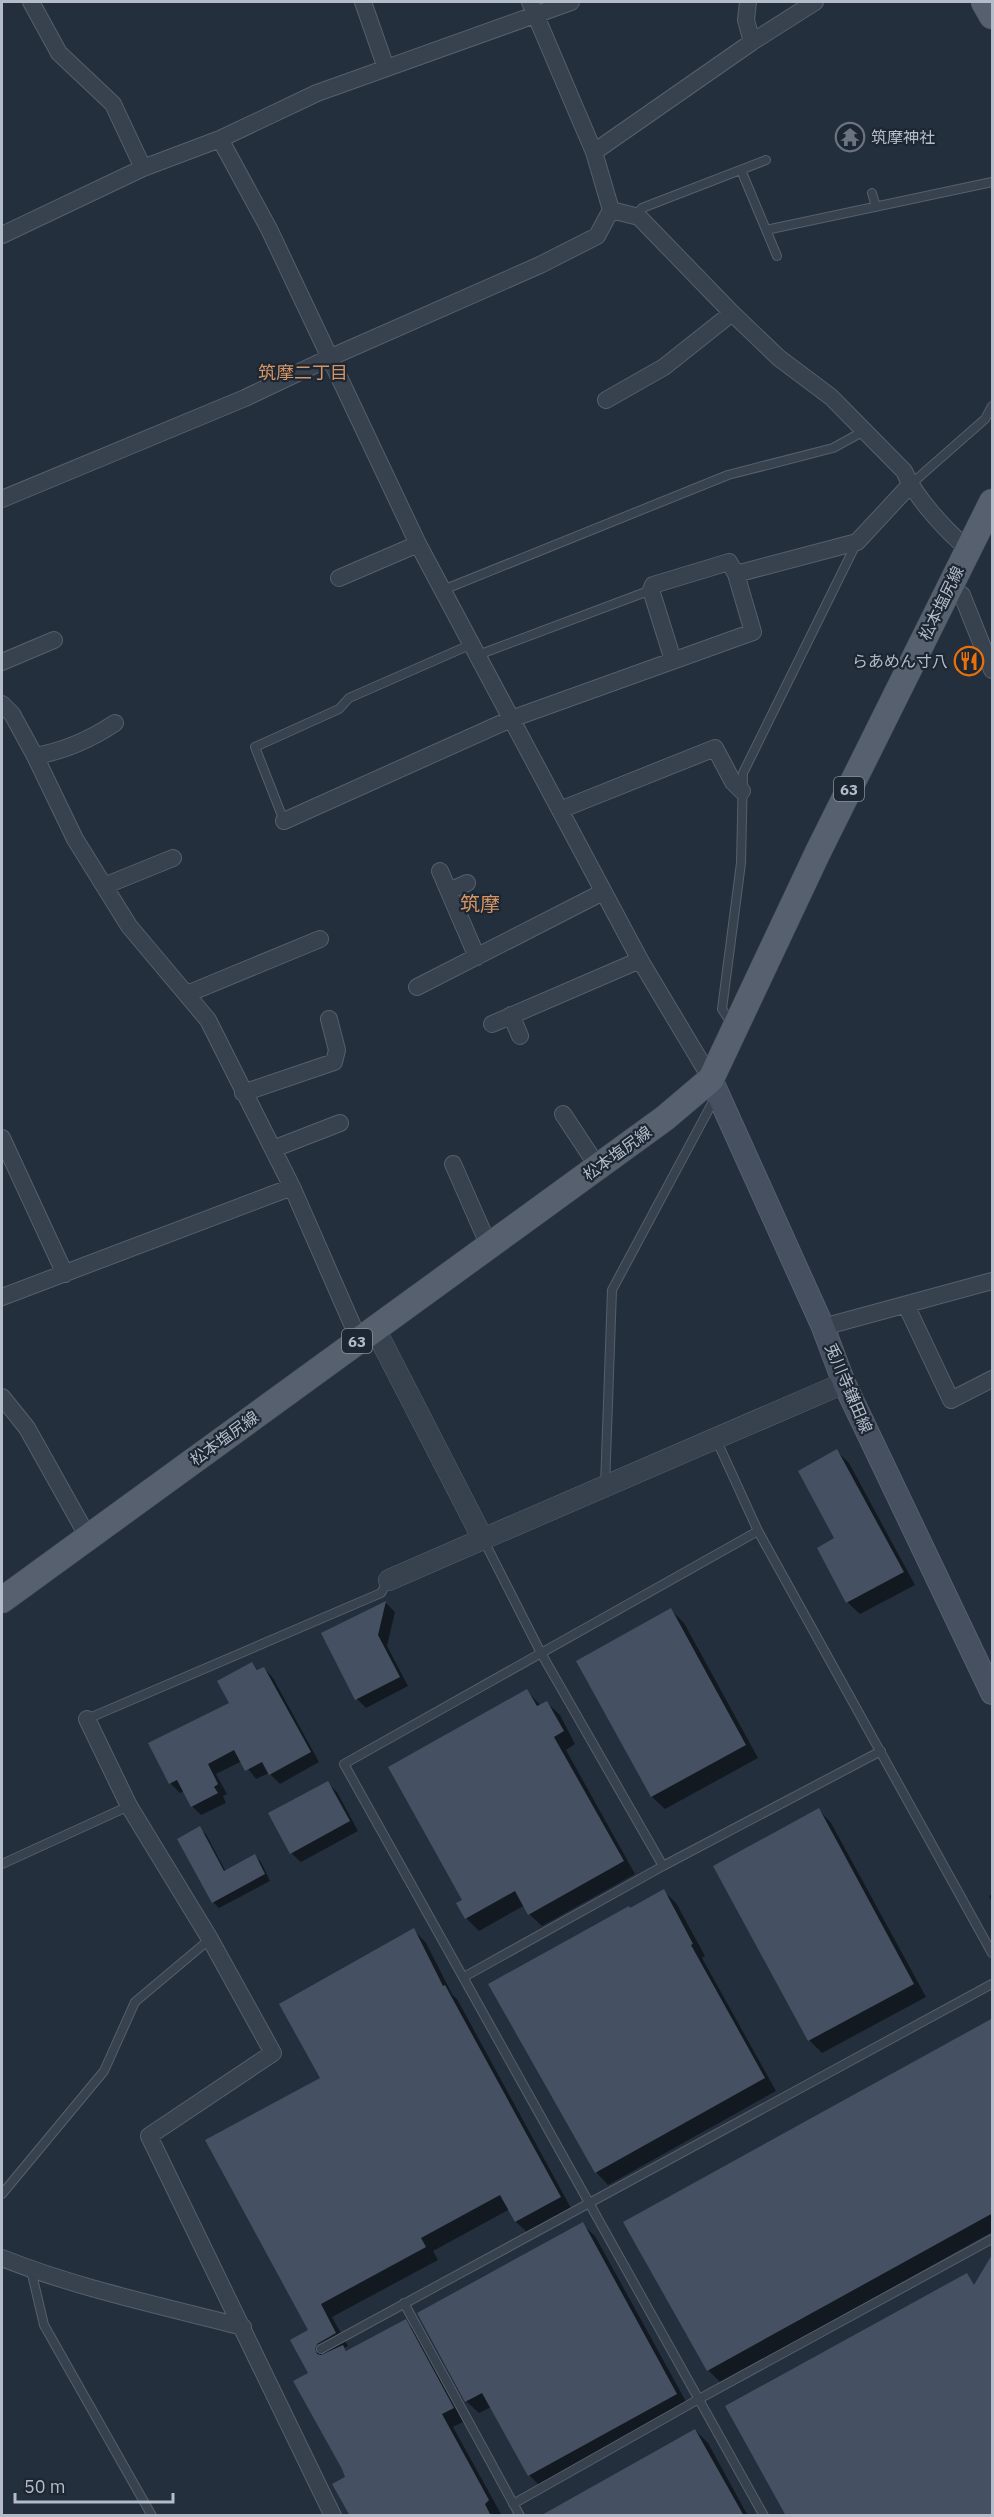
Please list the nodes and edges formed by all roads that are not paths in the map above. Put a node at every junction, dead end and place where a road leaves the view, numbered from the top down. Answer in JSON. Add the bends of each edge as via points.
{"nodes":[{"id":1,"x":31,"y":2,"type":"edge"},
{"id":2,"x":363,"y":2,"type":"edge"},
{"id":3,"x":571,"y":2,"type":"edge"},
{"id":4,"x":747,"y":2,"type":"edge"},
{"id":5,"x":815,"y":2,"type":"edge"},
{"id":6,"x":984,"y":2,"type":"edge"},
{"id":7,"x":532,"y":8,"type":"edge"},
{"id":8,"x":993,"y":16,"type":"edge"},
{"id":9,"x":752,"y":42,"type":"junction"},
{"id":10,"x":386,"y":68,"type":"junction"},
{"id":11,"x":220,"y":139,"type":"junction"},
{"id":12,"x":594,"y":152,"type":"junction"},
{"id":13,"x":766,"y":160,"type":"dead end"},
{"id":14,"x":143,"y":168,"type":"junction"},
{"id":15,"x":741,"y":170,"type":"junction"},
{"id":16,"x":993,"y":182,"type":"edge"},
{"id":17,"x":872,"y":193,"type":"dead end"},
{"id":18,"x":876,"y":207,"type":"junction"},
{"id":19,"x":610,"y":210,"type":"junction"},
{"id":20,"x":634,"y":216,"type":"junction"},
{"id":21,"x":766,"y":231,"type":"junction"},
{"id":22,"x":2,"y":235,"type":"edge"},
{"id":23,"x":777,"y":256,"type":"dead end"},
{"id":24,"x":732,"y":313,"type":"junction"},
{"id":25,"x":329,"y":358,"type":"junction"},
{"id":26,"x":606,"y":400,"type":"dead end"},
{"id":27,"x":993,"y":406,"type":"edge"},
{"id":28,"x":864,"y":431,"type":"junction"},
{"id":29,"x":910,"y":485,"type":"junction"},
{"id":30,"x":2,"y":499,"type":"edge"},
{"id":31,"x":993,"y":502,"type":"edge"},
{"id":32,"x":857,"y":542,"type":"junction"},
{"id":33,"x":418,"y":544,"type":"junction"},
{"id":34,"x":968,"y":549,"type":"junction"},
{"id":35,"x":736,"y":574,"type":"junction"},
{"id":36,"x":339,"y":578,"type":"dead end"},
{"id":37,"x":949,"y":587,"type":"junction"},
{"id":38,"x":443,"y":590,"type":"junction"},
{"id":39,"x":651,"y":590,"type":"junction"},
{"id":40,"x":54,"y":640,"type":"dead end"},
{"id":41,"x":475,"y":650,"type":"junction"},
{"id":42,"x":673,"y":660,"type":"junction"},
{"id":43,"x":2,"y":662,"type":"edge"},
{"id":44,"x":993,"y":670,"type":"edge"},
{"id":45,"x":2,"y":704,"type":"edge"},
{"id":46,"x":511,"y":719,"type":"junction"},
{"id":47,"x":115,"y":723,"type":"dead end"},
{"id":48,"x":35,"y":756,"type":"junction"},
{"id":49,"x":742,"y":791,"type":"junction"},
{"id":50,"x":560,"y":810,"type":"junction"},
{"id":51,"x":284,"y":821,"type":"joint"},
{"id":52,"x":173,"y":858,"type":"dead end"},
{"id":53,"x":440,"y":871,"type":"dead end"},
{"id":54,"x":467,"y":883,"type":"dead end"},
{"id":55,"x":104,"y":886,"type":"junction"},
{"id":56,"x":449,"y":891,"type":"junction"},
{"id":57,"x":603,"y":892,"type":"junction"},
{"id":58,"x":320,"y":939,"type":"dead end"},
{"id":59,"x":477,"y":957,"type":"junction"},
{"id":60,"x":640,"y":960,"type":"junction"},
{"id":61,"x":417,"y":987,"type":"dead end"},
{"id":62,"x":187,"y":994,"type":"junction"},
{"id":63,"x":512,"y":1015,"type":"junction"},
{"id":64,"x":329,"y":1019,"type":"dead end"},
{"id":65,"x":492,"y":1024,"type":"dead end"},
{"id":66,"x":735,"y":1029,"type":"junction"},
{"id":67,"x":520,"y":1036,"type":"dead end"},
{"id":68,"x":714,"y":1086,"type":"junction"},
{"id":69,"x":243,"y":1093,"type":"junction"},
{"id":70,"x":563,"y":1114,"type":"dead end"},
{"id":71,"x":340,"y":1122,"type":"dead end"},
{"id":72,"x":2,"y":1138,"type":"edge"},
{"id":73,"x":273,"y":1149,"type":"junction"},
{"id":74,"x":453,"y":1164,"type":"dead end"},
{"id":75,"x":598,"y":1167,"type":"junction"},
{"id":76,"x":292,"y":1187,"type":"junction"},
{"id":77,"x":489,"y":1246,"type":"junction"},
{"id":78,"x":65,"y":1274,"type":"junction"},
{"id":79,"x":993,"y":1281,"type":"edge"},
{"id":80,"x":2,"y":1297,"type":"edge"},
{"id":81,"x":906,"y":1305,"type":"junction"},
{"id":82,"x":823,"y":1327,"type":"junction"},
{"id":83,"x":367,"y":1334,"type":"junction"},
{"id":84,"x":993,"y":1379,"type":"edge"},
{"id":85,"x":844,"y":1383,"type":"junction"},
{"id":86,"x":2,"y":1397,"type":"edge"},
{"id":87,"x":716,"y":1438,"type":"junction"},
{"id":88,"x":605,"y":1486,"type":"junction"},
{"id":89,"x":759,"y":1531,"type":"junction"},
{"id":90,"x":88,"y":1537,"type":"junction"},
{"id":91,"x":483,"y":1539,"type":"junction"},
{"id":92,"x":388,"y":1580,"type":"joint"},
{"id":93,"x":2,"y":1600,"type":"edge"},
{"id":94,"x":541,"y":1653,"type":"junction"},
{"id":95,"x":993,"y":1693,"type":"edge"},
{"id":96,"x":87,"y":1719,"type":"joint"},
{"id":97,"x":881,"y":1751,"type":"junction"},
{"id":98,"x":129,"y":1806,"type":"junction"},
{"id":99,"x":2,"y":1864,"type":"edge"},
{"id":100,"x":663,"y":1866,"type":"junction"},
{"id":101,"x":210,"y":1939,"type":"junction"},
{"id":102,"x":993,"y":1953,"type":"edge"},
{"id":103,"x":464,"y":1977,"type":"junction"},
{"id":104,"x":993,"y":1984,"type":"edge"},
{"id":105,"x":2,"y":2194,"type":"edge"},
{"id":106,"x":590,"y":2205,"type":"junction"},
{"id":107,"x":993,"y":2240,"type":"edge"},
{"id":108,"x":2,"y":2258,"type":"edge"},
{"id":109,"x":31,"y":2270,"type":"junction"},
{"id":110,"x":404,"y":2303,"type":"junction"},
{"id":111,"x":243,"y":2326,"type":"junction"},
{"id":112,"x":321,"y":2349,"type":"dead end"},
{"id":113,"x":699,"y":2399,"type":"junction"},
{"id":114,"x":513,"y":2504,"type":"junction"},
{"id":115,"x":152,"y":2516,"type":"edge"},
{"id":116,"x":333,"y":2516,"type":"edge"},
{"id":117,"x":520,"y":2516,"type":"edge"},
{"id":118,"x":764,"y":2516,"type":"edge"}],
"edges":[{"from":1,"to":14,"type":"street","via":[[59,53],[113,104]]},
{"from":2,"to":10,"type":"street"},
{"from":3,"to":7,"type":"street"},
{"from":4,"to":9,"type":"street","via":[[746,20]]},
{"from":5,"to":9,"type":"street"},
{"from":6,"to":8,"type":"main road"},
{"from":7,"to":10,"type":"street"},
{"from":7,"to":12,"type":"street"},
{"from":9,"to":12,"type":"street"},
{"from":10,"to":11,"type":"street","via":[[317,93]]},
{"from":11,"to":14,"type":"street"},
{"from":11,"to":25,"type":"street","via":[[270,229]]},
{"from":12,"to":19,"type":"street"},
{"from":13,"to":15,"type":"lane"},
{"from":14,"to":22,"type":"street"},
{"from":15,"to":20,"type":"lane","via":[[642,208]]},
{"from":15,"to":21,"type":"lane"},
{"from":16,"to":18,"type":"lane"},
{"from":17,"to":18,"type":"lane"},
{"from":18,"to":21,"type":"lane"},
{"from":19,"to":20,"type":"street"},
{"from":19,"to":25,"type":"street","via":[[597,236]]},
{"from":20,"to":24,"type":"street"},
{"from":21,"to":23,"type":"lane"},
{"from":24,"to":26,"type":"street","via":[[664,367]]},
{"from":24,"to":28,"type":"street","via":[[779,358],[831,397]]},
{"from":25,"to":30,"type":"street","via":[[246,398]]},
{"from":25,"to":33,"type":"street"},
{"from":27,"to":29,"type":"lane","via":[[985,419]]},
{"from":28,"to":29,"type":"street","via":[[904,471]]},
{"from":28,"to":38,"type":"lane","via":[[833,448],[728,475]]},
{"from":29,"to":32,"type":"street"},
{"from":29,"to":34,"type":"street"},
{"from":31,"to":34,"type":"main road","name":"松本塩尻線","number":"63"},
{"from":32,"to":35,"type":"street"},
{"from":32,"to":49,"type":"lane","via":[[743,773]]},
{"from":33,"to":36,"type":"street"},
{"from":33,"to":38,"type":"street"},
{"from":34,"to":37,"type":"main road","name":"松本塩尻線","number":"63"},
{"from":35,"to":39,"type":"street","via":[[729,562],[653,585]]},
{"from":35,"to":42,"type":"street","via":[[753,632]]},
{"from":37,"to":44,"type":"street","via":[[962,595]]},
{"from":37,"to":66,"type":"main road","name":"松本塩尻線","number":"63"},
{"from":38,"to":41,"type":"street"},
{"from":39,"to":41,"type":"lane"},
{"from":39,"to":42,"type":"street"},
{"from":40,"to":43,"type":"street"},
{"from":41,"to":46,"type":"street"},
{"from":41,"to":51,"type":"lane","via":[[349,698],[339,710],[255,747]]},
{"from":42,"to":46,"type":"street"},
{"from":45,"to":48,"type":"street","via":[[12,714]]},
{"from":46,"to":50,"type":"street"},
{"from":46,"to":51,"type":"street"},
{"from":47,"to":48,"type":"street","via":[[97,735]]},
{"from":48,"to":55,"type":"street","via":[[75,839]]},
{"from":49,"to":50,"type":"street","via":[[715,748]]},
{"from":49,"to":66,"type":"lane","via":[[741,863],[722,1009]]},
{"from":50,"to":57,"type":"street"},
{"from":52,"to":55,"type":"street"},
{"from":53,"to":56,"type":"street"},
{"from":54,"to":56,"type":"street"},
{"from":55,"to":62,"type":"street","via":[[129,927]]},
{"from":56,"to":59,"type":"street"},
{"from":57,"to":59,"type":"street"},
{"from":57,"to":60,"type":"street"},
{"from":58,"to":62,"type":"street"},
{"from":59,"to":61,"type":"street"},
{"from":60,"to":63,"type":"street"},
{"from":60,"to":68,"type":"street"},
{"from":62,"to":69,"type":"street","via":[[207,1020]]},
{"from":63,"to":65,"type":"street"},
{"from":63,"to":67,"type":"street"},
{"from":64,"to":69,"type":"street","via":[[337,1050],[334,1062]]},
{"from":66,"to":68,"type":"main road","name":"松本塩尻線","number":"63"},
{"from":68,"to":75,"type":"main road","name":"松本塩尻線","number":"63"},
{"from":68,"to":82,"type":"main road","name":"兎川寺鎌田線"},
{"from":68,"to":88,"type":"lane","via":[[612,1290]]},
{"from":69,"to":73,"type":"street"},
{"from":70,"to":75,"type":"street"},
{"from":71,"to":73,"type":"street"},
{"from":72,"to":78,"type":"street"},
{"from":73,"to":76,"type":"street"},
{"from":74,"to":77,"type":"street"},
{"from":75,"to":77,"type":"main road","name":"松本塩尻線","number":"63"},
{"from":76,"to":78,"type":"street"},
{"from":76,"to":83,"type":"street"},
{"from":77,"to":83,"type":"main road","name":"松本塩尻線","number":"63"},
{"from":78,"to":80,"type":"street"},
{"from":79,"to":81,"type":"street"},
{"from":81,"to":82,"type":"street"},
{"from":81,"to":84,"type":"street","via":[[951,1400]]},
{"from":82,"to":85,"type":"main road","name":"兎川寺鎌田線"},
{"from":83,"to":90,"type":"main road","name":"松本塩尻線","number":"63"},
{"from":83,"to":91,"type":"street"},
{"from":85,"to":87,"type":"street"},
{"from":85,"to":95,"type":"main road","name":"兎川寺鎌田線"},
{"from":86,"to":90,"type":"street","via":[[27,1428]]},
{"from":87,"to":88,"type":"street"},
{"from":87,"to":89,"type":"lane"},
{"from":88,"to":91,"type":"street"},
{"from":89,"to":94,"type":"lane"},
{"from":89,"to":97,"type":"lane"},
{"from":90,"to":93,"type":"main road","name":"松本塩尻線","number":"63"},
{"from":91,"to":92,"type":"street"},
{"from":91,"to":94,"type":"lane"},
{"from":92,"to":96,"type":"lane","via":[[381,1593]]},
{"from":94,"to":100,"type":"lane"},
{"from":94,"to":103,"type":"lane","via":[[344,1764]]},
{"from":96,"to":98,"type":"street"},
{"from":97,"to":100,"type":"lane"},
{"from":97,"to":102,"type":"lane"},
{"from":98,"to":99,"type":"lane"},
{"from":98,"to":101,"type":"street"},
{"from":100,"to":103,"type":"lane"},
{"from":101,"to":105,"type":"lane","via":[[135,2002],[104,2071]]},
{"from":101,"to":111,"type":"street","via":[[273,2053],[149,2136]]},
{"from":103,"to":106,"type":"lane"},
{"from":104,"to":106,"type":"lane"},
{"from":106,"to":110,"type":"lane"},
{"from":106,"to":113,"type":"lane"},
{"from":107,"to":113,"type":"lane"},
{"from":108,"to":109,"type":"street"},
{"from":109,"to":111,"type":"street","via":[[87,2288]]},
{"from":109,"to":115,"type":"lane","via":[[44,2325]]},
{"from":110,"to":112,"type":"lane"},
{"from":110,"to":114,"type":"lane"},
{"from":111,"to":116,"type":"street"},
{"from":113,"to":114,"type":"lane"},
{"from":113,"to":118,"type":"lane"},
{"from":114,"to":117,"type":"lane"}]}
